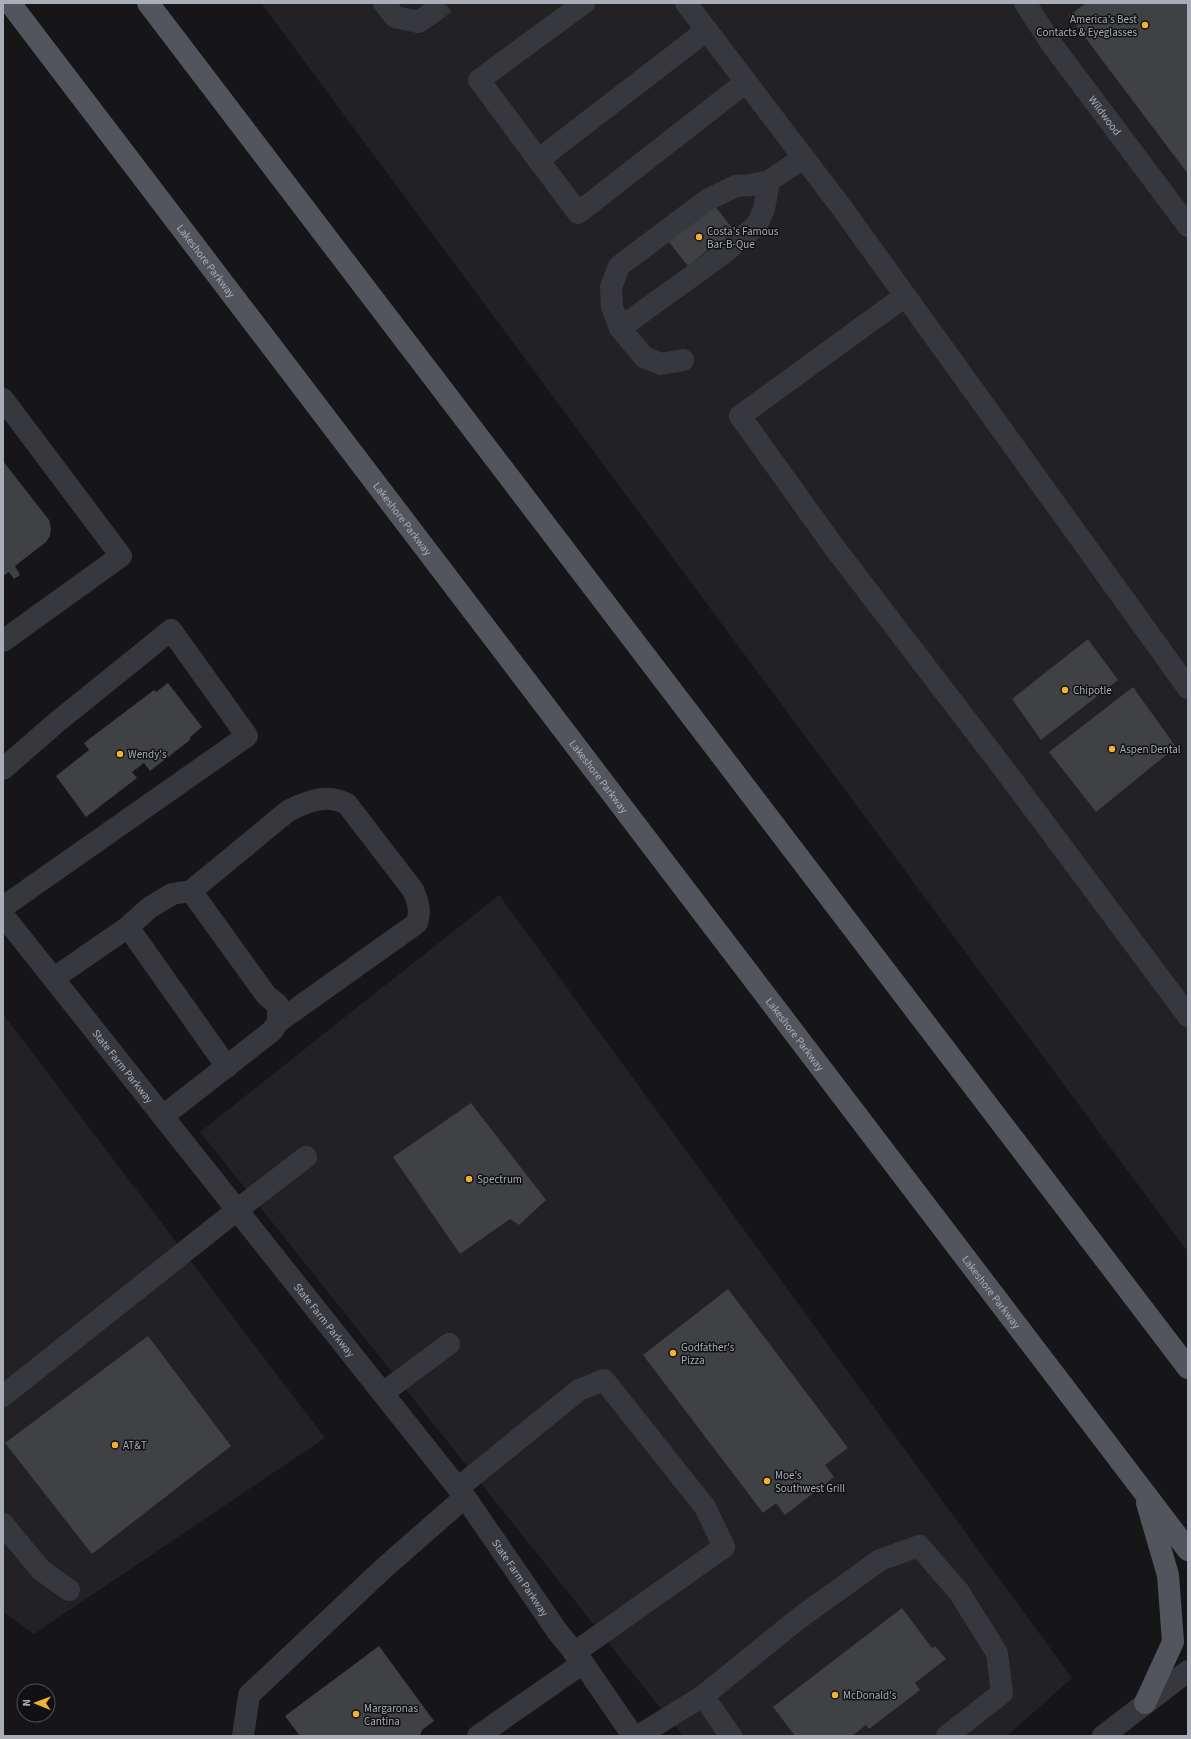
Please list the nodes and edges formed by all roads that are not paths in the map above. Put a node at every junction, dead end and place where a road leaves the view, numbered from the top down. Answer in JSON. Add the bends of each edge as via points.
{"nodes":[{"id":1,"x":148,"y":3,"type":"edge"},
{"id":2,"x":384,"y":3,"type":"edge"},
{"id":3,"x":584,"y":3,"type":"edge"},
{"id":4,"x":686,"y":3,"type":"edge"},
{"id":5,"x":1026,"y":3,"type":"edge"},
{"id":6,"x":3,"y":8,"type":"edge"},
{"id":7,"x":16,"y":11,"type":"edge"},
{"id":8,"x":434,"y":12,"type":"tunnel mouth"},
{"id":9,"x":707,"y":30,"type":"junction"},
{"id":10,"x":746,"y":82,"type":"junction"},
{"id":11,"x":803,"y":158,"type":"junction"},
{"id":12,"x":538,"y":160,"type":"junction"},
{"id":13,"x":769,"y":181,"type":"junction"},
{"id":14,"x":1188,"y":226,"type":"edge"},
{"id":15,"x":905,"y":296,"type":"junction"},
{"id":16,"x":620,"y":328,"type":"junction"},
{"id":17,"x":683,"y":360,"type":"dead end"},
{"id":18,"x":3,"y":399,"type":"edge"},
{"id":19,"x":3,"y":641,"type":"edge"},
{"id":20,"x":1188,"y":688,"type":"edge"},
{"id":21,"x":3,"y":769,"type":"edge"},
{"id":22,"x":191,"y":891,"type":"junction"},
{"id":23,"x":3,"y":907,"type":"edge"},
{"id":24,"x":3,"y":915,"type":"edge"},
{"id":25,"x":128,"y":927,"type":"junction"},
{"id":26,"x":54,"y":978,"type":"junction"},
{"id":27,"x":1188,"y":1016,"type":"edge"},
{"id":28,"x":278,"y":1022,"type":"junction"},
{"id":29,"x":227,"y":1067,"type":"junction"},
{"id":30,"x":163,"y":1116,"type":"junction"},
{"id":31,"x":306,"y":1157,"type":"dead end"},
{"id":32,"x":237,"y":1210,"type":"junction"},
{"id":33,"x":448,"y":1344,"type":"dead end"},
{"id":34,"x":1188,"y":1368,"type":"edge"},
{"id":35,"x":382,"y":1393,"type":"junction"},
{"id":36,"x":3,"y":1396,"type":"edge"},
{"id":37,"x":1143,"y":1490,"type":"junction"},
{"id":38,"x":462,"y":1493,"type":"junction"},
{"id":39,"x":3,"y":1524,"type":"edge"},
{"id":40,"x":1188,"y":1550,"type":"edge"},
{"id":41,"x":69,"y":1590,"type":"dead end"},
{"id":42,"x":579,"y":1658,"type":"junction"},
{"id":43,"x":1188,"y":1671,"type":"edge"},
{"id":44,"x":704,"y":1696,"type":"junction"},
{"id":45,"x":1145,"y":1703,"type":"junction"},
{"id":46,"x":243,"y":1736,"type":"edge"},
{"id":47,"x":478,"y":1736,"type":"edge"},
{"id":48,"x":632,"y":1736,"type":"edge"},
{"id":49,"x":638,"y":1736,"type":"edge"},
{"id":50,"x":731,"y":1736,"type":"edge"},
{"id":51,"x":947,"y":1736,"type":"edge"},
{"id":52,"x":1103,"y":1736,"type":"edge"}],
"edges":[{"from":1,"to":34,"type":"main road"},
{"from":2,"to":8,"type":"street","via":[[395,17],[418,22]]},
{"from":3,"to":12,"type":"street","via":[[479,80]]},
{"from":4,"to":9,"type":"street"},
{"from":5,"to":14,"type":"street","name":"Wildwood","via":[[1053,46]]},
{"from":6,"to":7,"type":"main road"},
{"from":7,"to":37,"type":"main road","name":"Lakeshore Parkway"},
{"from":9,"to":10,"type":"street"},
{"from":9,"to":12,"type":"street"},
{"from":10,"to":11,"type":"street"},
{"from":10,"to":12,"type":"street","via":[[578,213]]},
{"from":11,"to":13,"type":"street"},
{"from":11,"to":15,"type":"street"},
{"from":13,"to":16,"type":"street","via":[[764,209],[757,225],[724,253]]},
{"from":13,"to":16,"type":"street","via":[[736,186],[707,200],[619,266],[611,287],[612,307]]},
{"from":15,"to":20,"type":"street"},
{"from":15,"to":27,"type":"street","via":[[740,416],[834,547],[1002,766]]},
{"from":16,"to":17,"type":"street","via":[[644,356],[661,364]]},
{"from":18,"to":19,"type":"street","via":[[121,556]]},
{"from":21,"to":23,"type":"street","via":[[171,630],[247,736]]},
{"from":22,"to":25,"type":"street","via":[[172,894],[149,908]]},
{"from":22,"to":28,"type":"street","via":[[266,995],[278,1006]]},
{"from":22,"to":28,"type":"street","via":[[288,811],[327,798],[337,798],[347,804],[413,890],[420,904],[417,923]]},
{"from":24,"to":26,"type":"street","name":"State Farm Parkway"},
{"from":25,"to":26,"type":"street"},
{"from":25,"to":29,"type":"street"},
{"from":26,"to":30,"type":"street","name":"State Farm Parkway"},
{"from":28,"to":29,"type":"street","via":[[272,1031]]},
{"from":29,"to":30,"type":"street"},
{"from":30,"to":32,"type":"street","name":"State Farm Parkway"},
{"from":31,"to":32,"type":"street"},
{"from":32,"to":35,"type":"street","name":"State Farm Parkway"},
{"from":32,"to":36,"type":"street"},
{"from":33,"to":35,"type":"street"},
{"from":35,"to":38,"type":"street","name":"State Farm Parkway"},
{"from":37,"to":40,"type":"main road","name":"Lakeshore Parkway"},
{"from":37,"to":45,"type":"main road","via":[[1168,1575],[1173,1642]]},
{"from":38,"to":42,"type":"street","name":"State Farm Parkway","via":[[557,1632]]},
{"from":38,"to":42,"type":"street","via":[[578,1390],[604,1380],[705,1507],[724,1547]]},
{"from":38,"to":46,"type":"street","via":[[249,1696]]},
{"from":39,"to":41,"type":"street","via":[[41,1570]]},
{"from":42,"to":47,"type":"street"},
{"from":42,"to":48,"type":"street","name":"State Farm Parkway"},
{"from":43,"to":45,"type":"street"},
{"from":44,"to":49,"type":"street"},
{"from":44,"to":50,"type":"street"},
{"from":44,"to":51,"type":"street","via":[[798,1619],[880,1560],[919,1546],[959,1592],[997,1653],[1002,1693]]},
{"from":45,"to":52,"type":"street"}]}
